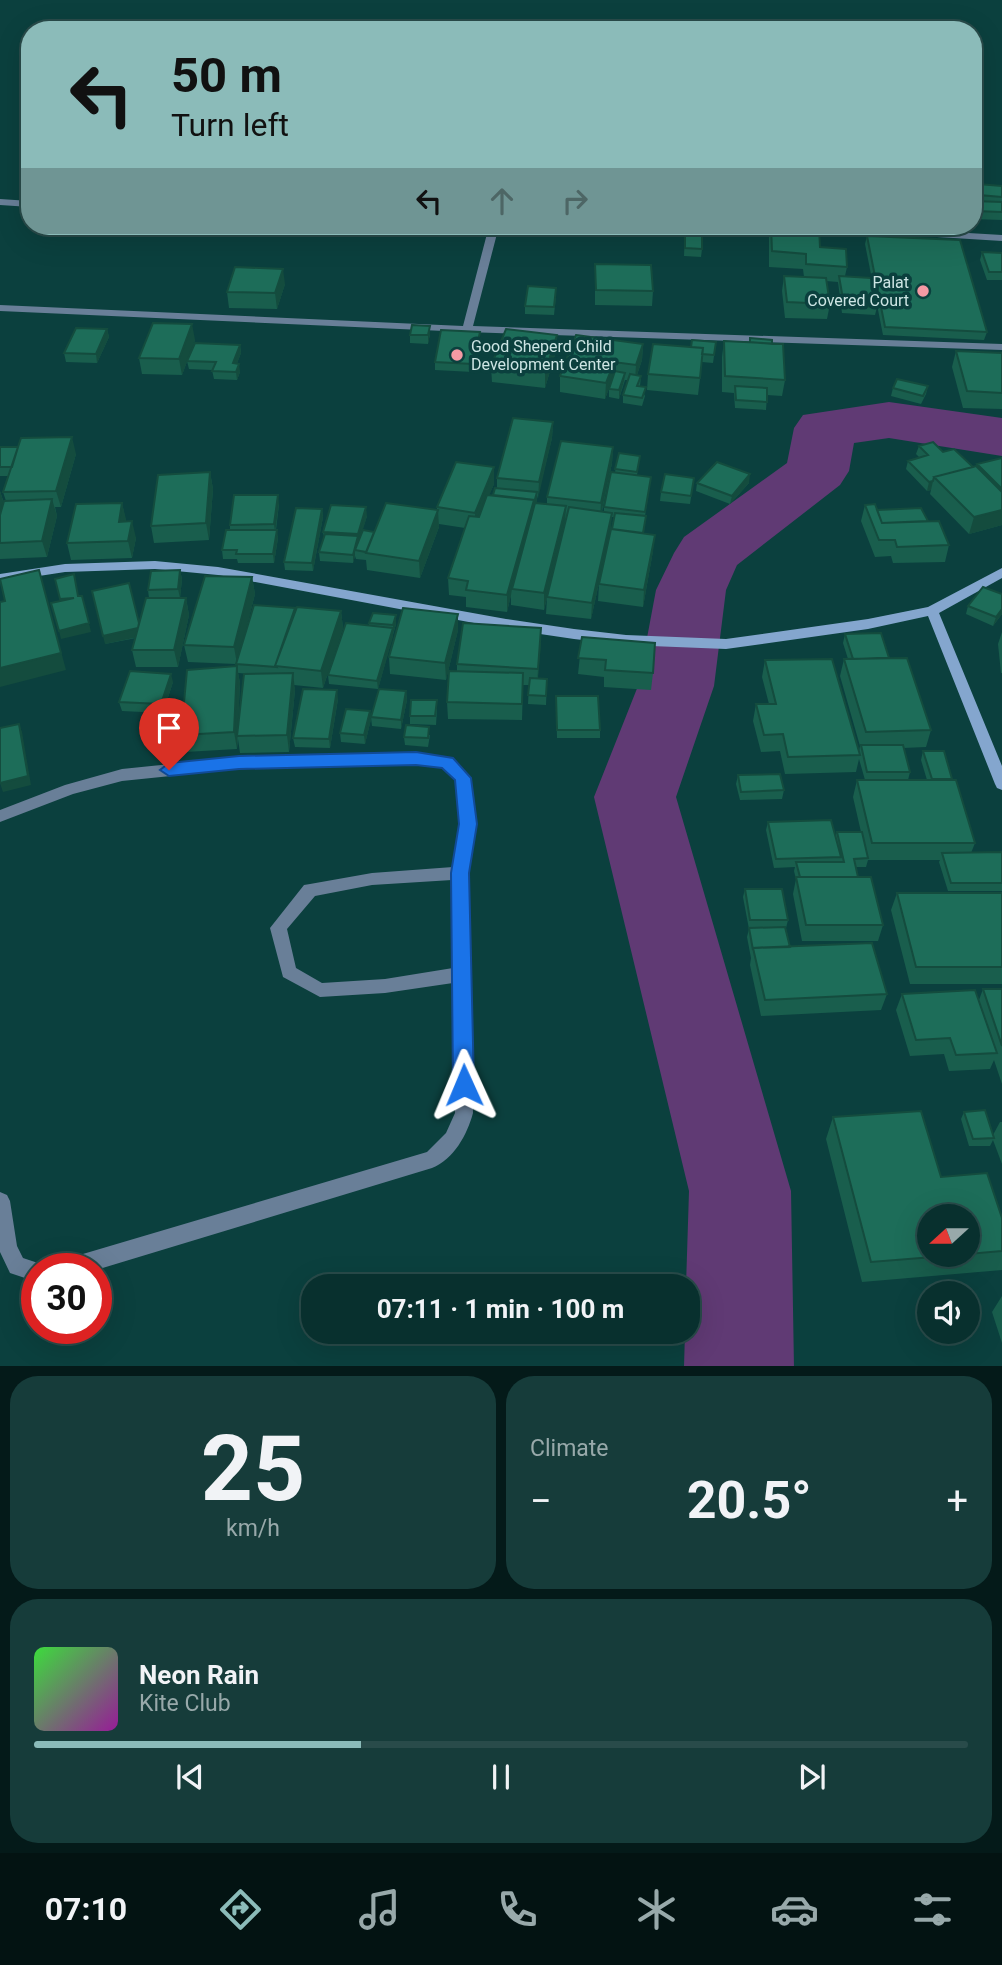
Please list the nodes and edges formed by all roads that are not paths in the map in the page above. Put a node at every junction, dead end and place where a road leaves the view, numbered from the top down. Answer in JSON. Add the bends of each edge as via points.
{"nodes":[{"id":1,"x":0,"y":202,"type":"edge"},
{"id":2,"x":21,"y":203,"type":"edge"},
{"id":3,"x":492,"y":235,"type":"edge"},
{"id":4,"x":953,"y":235,"type":"edge"},
{"id":5,"x":1002,"y":238,"type":"edge"},
{"id":6,"x":0,"y":308,"type":"edge"},
{"id":7,"x":467,"y":329,"type":"junction"},
{"id":8,"x":1002,"y":347,"type":"edge"},
{"id":9,"x":1002,"y":572,"type":"edge"},
{"id":10,"x":0,"y":578,"type":"edge"},
{"id":11,"x":932,"y":611,"type":"junction"},
{"id":12,"x":1002,"y":784,"type":"edge"},
{"id":13,"x":0,"y":816,"type":"edge"},
{"id":14,"x":460,"y":873,"type":"junction"},
{"id":15,"x":462,"y":974,"type":"junction"},
{"id":16,"x":0,"y":1201,"type":"edge"},
{"id":17,"x":112,"y":1255,"type":"edge"},
{"id":18,"x":21,"y":1267,"type":"edge"}],
"edges":[{"from":1,"to":2,"type":"street"},
{"from":3,"to":7,"type":"street"},
{"from":4,"to":5,"type":"street"},
{"from":6,"to":7,"type":"street"},
{"from":7,"to":8,"type":"street"},
{"from":9,"to":11,"type":"street"},
{"from":10,"to":11,"type":"street","via":[[65,568],[155,565],[218,571],[506,624],[626,640],[692,643],[765,639]]},
{"from":11,"to":12,"type":"street"},
{"from":13,"to":14,"type":"street","via":[[122,775],[239,763],[416,759],[447,763],[463,778],[468,824]]},
{"from":14,"to":15,"type":"street"},
{"from":14,"to":15,"type":"street","via":[[372,879],[310,890],[278,928],[289,972],[320,990]]},
{"from":15,"to":17,"type":"street","via":[[464,1113],[452,1142],[432,1159]]},
{"from":16,"to":18,"type":"street","via":[[8,1248]]}]}
